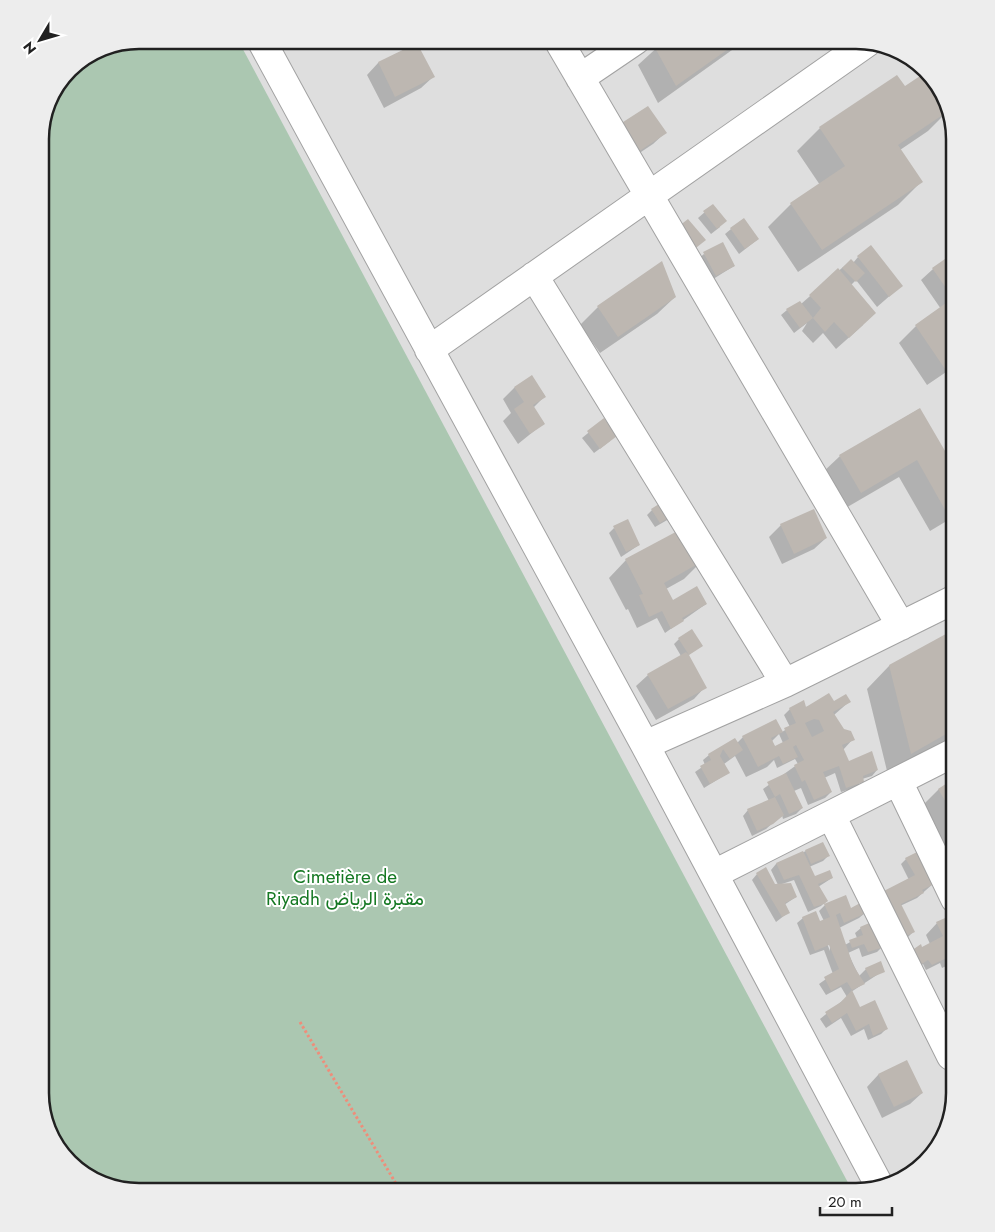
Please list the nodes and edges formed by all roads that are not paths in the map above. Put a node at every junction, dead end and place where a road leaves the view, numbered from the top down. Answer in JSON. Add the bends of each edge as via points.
{"nodes":[{"id":1,"x":266,"y":49,"type":"edge"},
{"id":2,"x":563,"y":49,"type":"edge"},
{"id":3,"x":623,"y":49,"type":"edge"},
{"id":4,"x":858,"y":49,"type":"edge"},
{"id":5,"x":580,"y":78,"type":"junction"},
{"id":6,"x":649,"y":196,"type":"junction"},
{"id":7,"x":534,"y":276,"type":"junction"},
{"id":8,"x":429,"y":350,"type":"junction"},
{"id":9,"x":946,"y":604,"type":"edge"},
{"id":10,"x":901,"y":626,"type":"junction"},
{"id":11,"x":784,"y":683,"type":"junction"},
{"id":12,"x":645,"y":744,"type":"junction"},
{"id":13,"x":946,"y":757,"type":"edge"},
{"id":14,"x":898,"y":781,"type":"junction"},
{"id":15,"x":831,"y":814,"type":"junction"},
{"id":16,"x":714,"y":874,"type":"junction"},
{"id":17,"x":946,"y":880,"type":"edge"},
{"id":18,"x":946,"y":1046,"type":"edge"},
{"id":19,"x":877,"y":1181,"type":"edge"}],
"edges":[{"from":1,"to":8,"type":"street"},
{"from":2,"to":5,"type":"street"},
{"from":3,"to":5,"type":"street"},
{"from":4,"to":6,"type":"street"},
{"from":5,"to":6,"type":"street"},
{"from":6,"to":7,"type":"street"},
{"from":6,"to":10,"type":"street"},
{"from":7,"to":8,"type":"street"},
{"from":7,"to":11,"type":"street"},
{"from":8,"to":12,"type":"street"},
{"from":9,"to":10,"type":"street"},
{"from":10,"to":11,"type":"street"},
{"from":11,"to":12,"type":"street"},
{"from":12,"to":16,"type":"street"},
{"from":13,"to":14,"type":"street"},
{"from":14,"to":15,"type":"street"},
{"from":14,"to":17,"type":"street"},
{"from":15,"to":16,"type":"street"},
{"from":15,"to":18,"type":"street"},
{"from":16,"to":19,"type":"street"}]}
